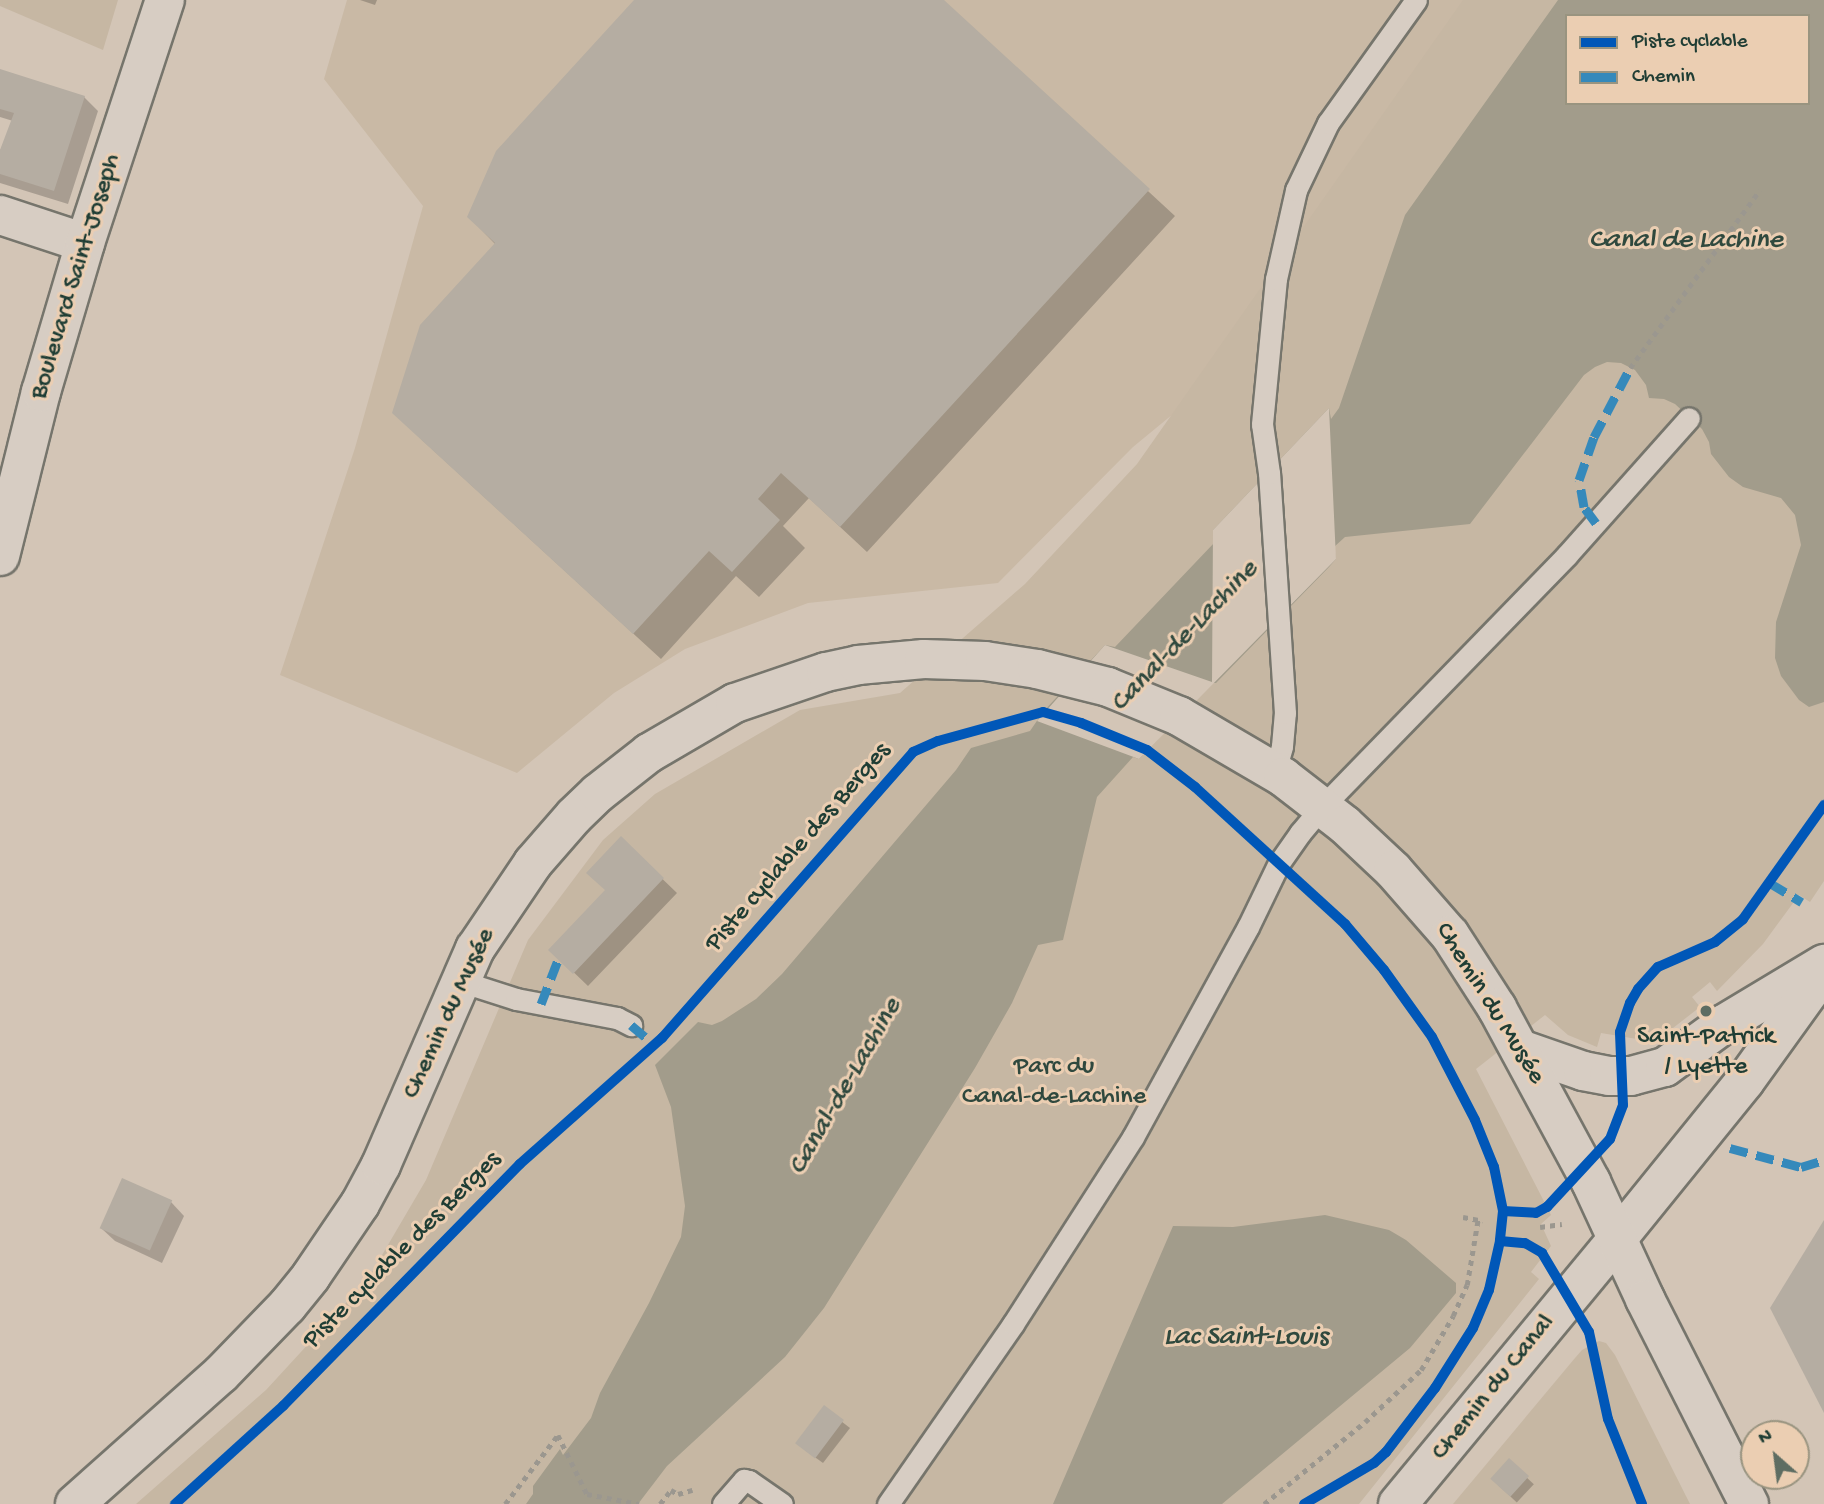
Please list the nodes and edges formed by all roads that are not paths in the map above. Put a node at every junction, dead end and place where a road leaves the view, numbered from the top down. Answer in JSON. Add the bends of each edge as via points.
{"nodes":[{"id":1,"x":165,"y":0,"type":"edge"},
{"id":2,"x":1416,"y":0,"type":"edge"},
{"id":3,"x":0,"y":215,"type":"edge"},
{"id":4,"x":85,"y":243,"type":"junction"},
{"id":5,"x":1689,"y":418,"type":"dead end"},
{"id":6,"x":0,"y":556,"type":"edge"},
{"id":7,"x":1275,"y":771,"type":"junction"},
{"id":8,"x":1322,"y":807,"type":"junction"},
{"id":9,"x":1824,"y":964,"type":"edge"},
{"id":10,"x":1824,"y":971,"type":"edge"},
{"id":11,"x":460,"y":981,"type":"junction"},
{"id":12,"x":631,"y":1025,"type":"dead end"},
{"id":13,"x":1520,"y":1049,"type":"junction"},
{"id":14,"x":1617,"y":1238,"type":"junction"},
{"id":15,"x":75,"y":1504,"type":"edge"},
{"id":16,"x":723,"y":1504,"type":"edge"},
{"id":17,"x":782,"y":1504,"type":"edge"},
{"id":18,"x":888,"y":1504,"type":"edge"},
{"id":19,"x":1398,"y":1504,"type":"edge"},
{"id":20,"x":1749,"y":1504,"type":"edge"}],
"edges":[{"from":1,"to":4,"type":"street","name":"Boulevard Saint-Joseph"},
{"from":2,"to":7,"type":"lane","via":[[1328,123],[1296,190],[1276,279],[1262,424],[1285,730]]},
{"from":3,"to":4,"type":"street"},
{"from":4,"to":6,"type":"street","name":"Boulevard Saint-Joseph"},
{"from":5,"to":8,"type":"lane","via":[[1567,555]]},
{"from":7,"to":8,"type":"street","name":"Chemin du Musée"},
{"from":7,"to":11,"type":"street","name":"Chemin du Musée","via":[[1179,716],[1074,677],[985,661],[888,662],[795,681],[726,708],[677,735],[598,793],[552,839],[493,920]]},
{"from":8,"to":13,"type":"street","name":"Chemin du Musée","via":[[1369,846],[1436,917]]},
{"from":8,"to":18,"type":"lane","via":[[1279,863],[1133,1137],[1013,1324]]},
{"from":9,"to":13,"type":"street","via":[[1657,1069],[1631,1076],[1598,1074]]},
{"from":10,"to":14,"type":"street","name":"Chemin du Canal","via":[[1745,1080]]},
{"from":11,"to":12,"type":"lane"},
{"from":11,"to":15,"type":"street","name":"Chemin du Musée","via":[[381,1165],[311,1276],[221,1374]]},
{"from":13,"to":14,"type":"street","name":"Chemin du Musée"},
{"from":14,"to":19,"type":"street","name":"Chemin du Canal"},
{"from":14,"to":20,"type":"street","name":"Chemin du Musée"},
{"from":16,"to":17,"type":"lane","via":[[744,1480]]}]}
